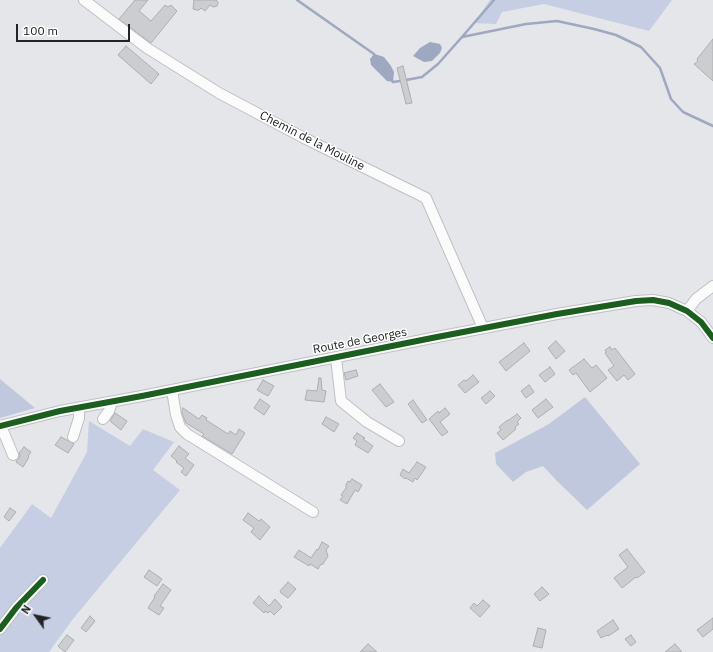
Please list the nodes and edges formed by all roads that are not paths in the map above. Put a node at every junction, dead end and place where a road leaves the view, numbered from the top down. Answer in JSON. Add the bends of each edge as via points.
{"nodes":[{"id":1,"x":84,"y":0,"type":"edge"},
{"id":2,"x":713,"y":286,"type":"edge"},
{"id":3,"x":687,"y":311,"type":"junction"},
{"id":4,"x":483,"y":328,"type":"junction"},
{"id":5,"x":713,"y":338,"type":"edge"},
{"id":6,"x":336,"y":358,"type":"junction"},
{"id":7,"x":172,"y":390,"type":"junction"},
{"id":8,"x":112,"y":402,"type":"junction"},
{"id":9,"x":79,"y":408,"type":"junction"},
{"id":10,"x":104,"y":419,"type":"dead end"},
{"id":11,"x":1,"y":426,"type":"edge"},
{"id":12,"x":73,"y":437,"type":"dead end"},
{"id":13,"x":399,"y":441,"type":"dead end"},
{"id":14,"x":13,"y":455,"type":"dead end"},
{"id":15,"x":313,"y":512,"type":"dead end"},
{"id":16,"x":43,"y":580,"type":"dead end"},
{"id":17,"x":0,"y":629,"type":"edge"}],
"edges":[{"from":1,"to":4,"type":"street","name":"Chemin de la Mouline","via":[[147,48],[219,93],[426,198]]},
{"from":2,"to":3,"type":"street","via":[[696,299]]},
{"from":3,"to":4,"type":"street","name":"Route de Georges","via":[[669,303],[653,300],[636,301]]},
{"from":3,"to":5,"type":"street","name":"Route de Georges","via":[[701,322]]},
{"from":4,"to":6,"type":"street","name":"Route de Georges"},
{"from":6,"to":7,"type":"street","name":"Route de Georges"},
{"from":6,"to":13,"type":"street","via":[[341,401],[367,422]]},
{"from":7,"to":8,"type":"street","name":"Route de Georges"},
{"from":7,"to":15,"type":"street","via":[[180,427],[187,434]]},
{"from":8,"to":9,"type":"street","name":"Route de Georges"},
{"from":8,"to":10,"type":"street"},
{"from":9,"to":11,"type":"street","name":"Route de Georges"},
{"from":9,"to":12,"type":"street"},
{"from":11,"to":14,"type":"street"},
{"from":16,"to":17,"type":"street"}]}
